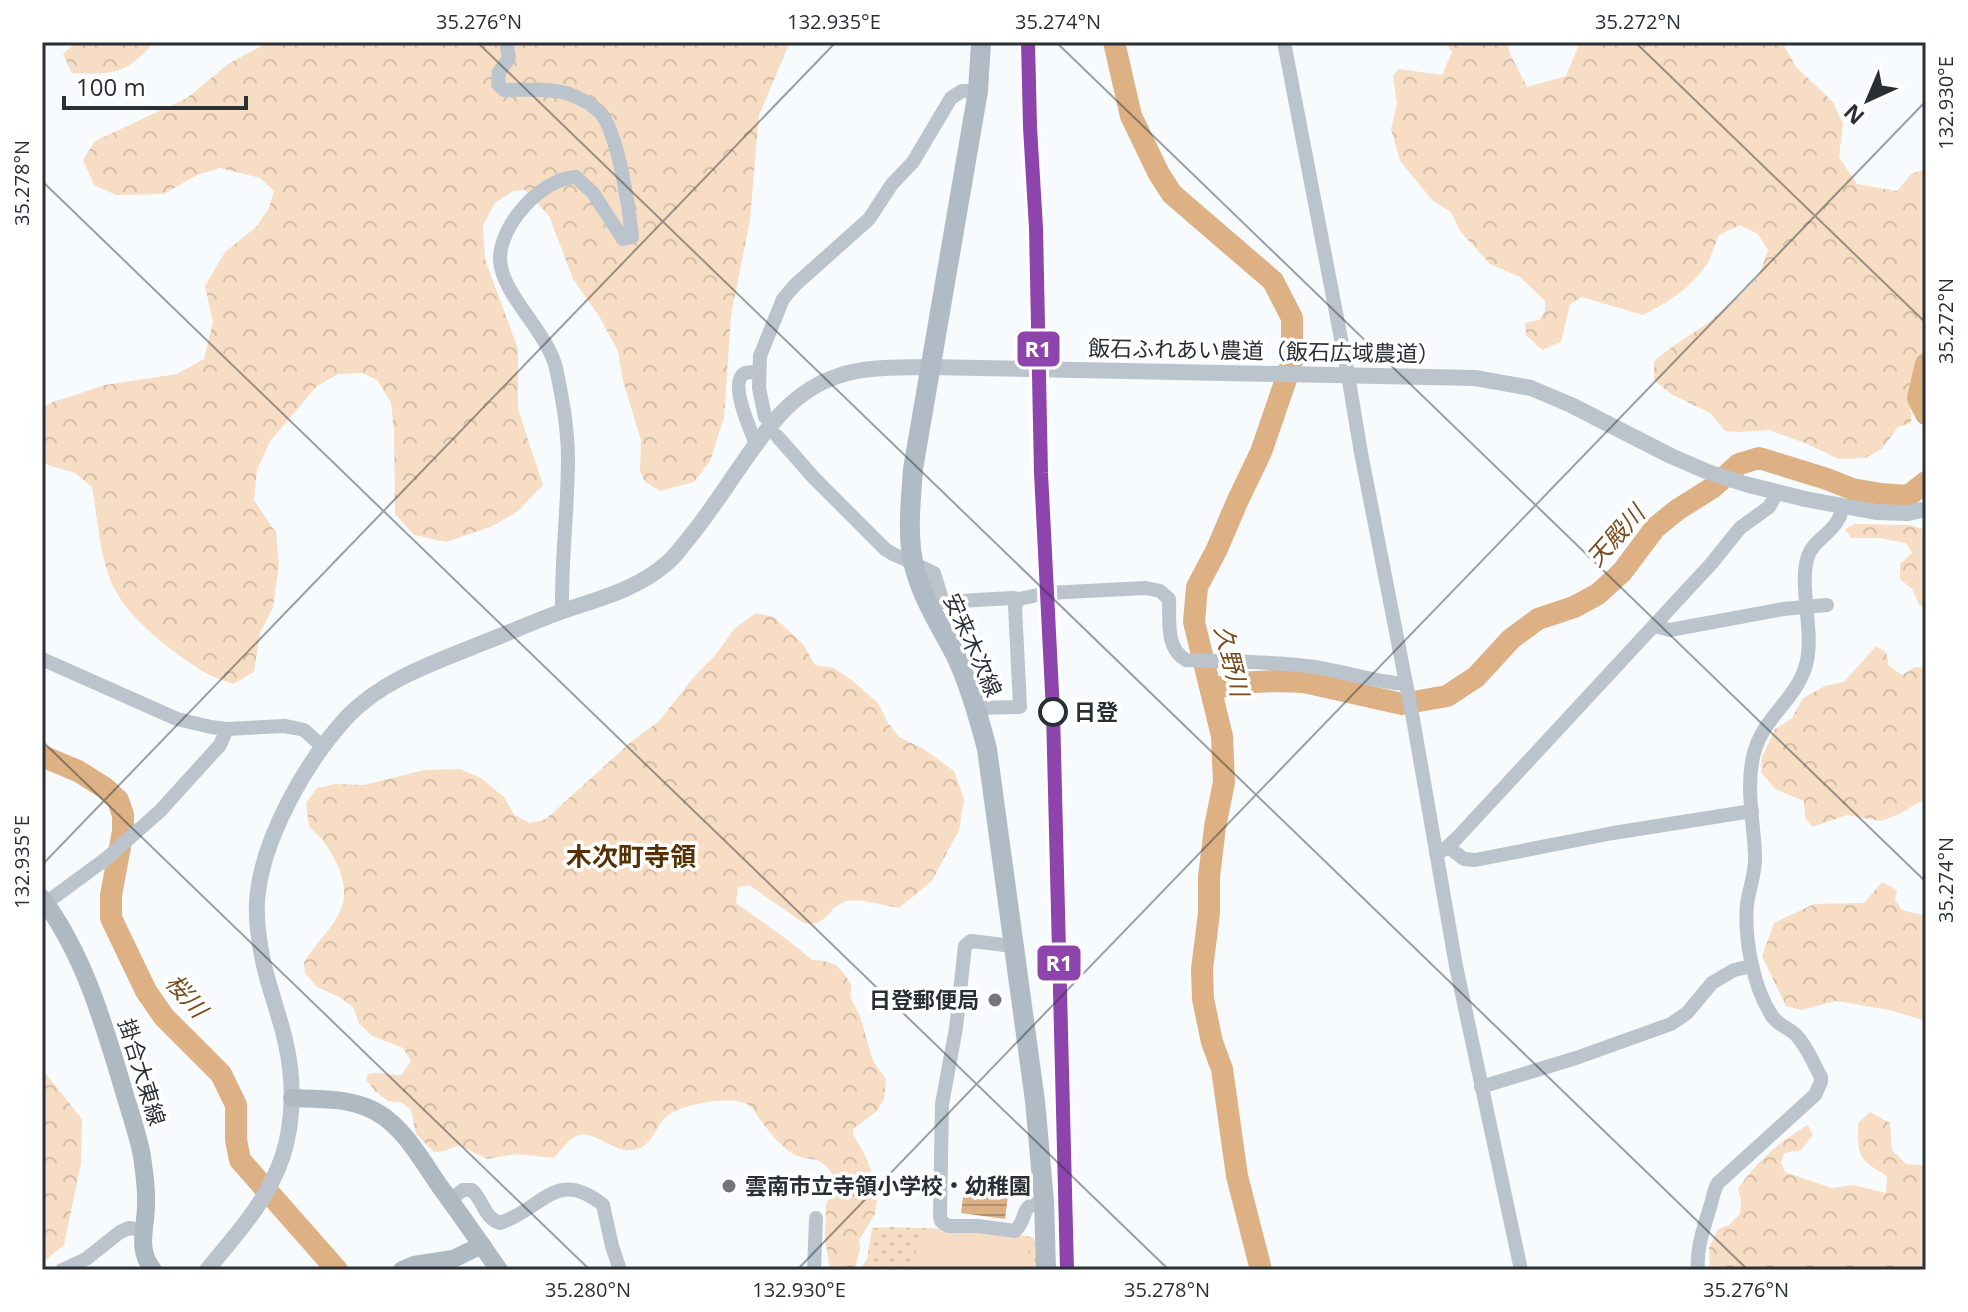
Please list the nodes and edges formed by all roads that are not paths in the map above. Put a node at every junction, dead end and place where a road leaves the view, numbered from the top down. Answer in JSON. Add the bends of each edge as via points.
{"nodes":[{"id":1,"x":506,"y":42,"type":"edge"},
{"id":2,"x":981,"y":42,"type":"edge"},
{"id":3,"x":1284,"y":42,"type":"edge"},
{"id":4,"x":978,"y":91,"type":"junction"},
{"id":5,"x":929,"y":367,"type":"junction"},
{"id":6,"x":759,"y":372,"type":"junction"},
{"id":7,"x":1348,"y":375,"type":"junction"},
{"id":8,"x":765,"y":417,"type":"dead end"},
{"id":9,"x":777,"y":436,"type":"dead end"},
{"id":10,"x":756,"y":444,"type":"junction"},
{"id":11,"x":1777,"y":493,"type":"junction"},
{"id":12,"x":1842,"y":507,"type":"junction"},
{"id":13,"x":1926,"y":509,"type":"edge"},
{"id":14,"x":913,"y":563,"type":"junction"},
{"id":15,"x":1019,"y":599,"type":"junction"},
{"id":16,"x":1827,"y":605,"type":"dead end"},
{"id":17,"x":1807,"y":607,"type":"junction"},
{"id":18,"x":562,"y":611,"type":"junction"},
{"id":19,"x":1654,"y":626,"type":"junction"},
{"id":20,"x":42,"y":659,"type":"edge"},
{"id":21,"x":1408,"y":690,"type":"junction"},
{"id":22,"x":977,"y":708,"type":"junction"},
{"id":23,"x":227,"y":729,"type":"junction"},
{"id":24,"x":322,"y":746,"type":"junction"},
{"id":25,"x":1752,"y":811,"type":"junction"},
{"id":26,"x":1442,"y":850,"type":"junction"},
{"id":27,"x":44,"y":901,"type":"edge"},
{"id":28,"x":1013,"y":946,"type":"junction"},
{"id":29,"x":1752,"y":966,"type":"junction"},
{"id":30,"x":1481,"y":1087,"type":"junction"},
{"id":31,"x":292,"y":1098,"type":"junction"},
{"id":32,"x":450,"y":1200,"type":"junction"},
{"id":33,"x":1044,"y":1201,"type":"junction"},
{"id":34,"x":816,"y":1218,"type":"dead end"},
{"id":35,"x":142,"y":1230,"type":"junction"},
{"id":36,"x":482,"y":1245,"type":"junction"},
{"id":37,"x":62,"y":1270,"type":"edge"},
{"id":38,"x":153,"y":1270,"type":"edge"},
{"id":39,"x":207,"y":1270,"type":"edge"},
{"id":40,"x":402,"y":1270,"type":"edge"},
{"id":41,"x":499,"y":1270,"type":"edge"},
{"id":42,"x":620,"y":1270,"type":"edge"},
{"id":43,"x":814,"y":1270,"type":"edge"},
{"id":44,"x":1046,"y":1270,"type":"edge"},
{"id":45,"x":1521,"y":1270,"type":"edge"},
{"id":46,"x":1698,"y":1270,"type":"edge"}],
"edges":[{"from":1,"to":18,"type":"street","via":[[509,58],[498,84],[504,90],[567,93],[602,114],[614,142],[630,216],[632,237],[623,239],[593,193],[576,177],[565,177],[544,188],[515,217],[501,252],[513,296],[555,364],[565,418]]},
{"from":2,"to":4,"type":"main road","name":"安来木次線"},
{"from":3,"to":7,"type":"street"},
{"from":4,"to":5,"type":"main road","name":"安来木次線"},
{"from":4,"to":6,"type":"street","via":[[962,91],[951,98],[913,162],[869,219],[783,299],[760,356]]},
{"from":5,"to":7,"type":"street","name":"飯石ふれあい農道（飯石広域農道）"},
{"from":5,"to":10,"type":"street","name":"飯石ふれあい農道（飯石広域農道）","via":[[858,371],[818,384],[784,408]]},
{"from":5,"to":14,"type":"main road","name":"安来木次線","via":[[913,469]]},
{"from":6,"to":8,"type":"street"},
{"from":6,"to":10,"type":"street","via":[[746,372],[738,385]]},
{"from":7,"to":11,"type":"street","name":"飯石ふれあい農道（飯石広域農道）","via":[[1475,378],[1531,388],[1708,472]]},
{"from":7,"to":21,"type":"street"},
{"from":9,"to":14,"type":"street","via":[[885,549]]},
{"from":10,"to":18,"type":"street","name":"飯石ふれあい農道（飯石広域農道）","via":[[668,563],[633,587]]},
{"from":11,"to":12,"type":"street","name":"飯石ふれあい農道（飯石広域農道）"},
{"from":11,"to":19,"type":"street"},
{"from":12,"to":13,"type":"street","name":"飯石ふれあい農道（飯石広域農道）","via":[[1908,513]]},
{"from":12,"to":17,"type":"street","via":[[1839,519],[1808,557]]},
{"from":14,"to":15,"type":"street","via":[[934,573],[943,602]]},
{"from":14,"to":22,"type":"main road","name":"安来木次線"},
{"from":15,"to":21,"type":"street","via":[[1047,593],[1160,591],[1169,599],[1170,643],[1186,660],[1319,668]]},
{"from":15,"to":22,"type":"street","via":[[1015,606],[1020,707]]},
{"from":16,"to":17,"type":"street"},
{"from":17,"to":19,"type":"street","via":[[1670,630]]},
{"from":17,"to":25,"type":"street","via":[[1806,666],[1759,738],[1751,769]]},
{"from":18,"to":24,"type":"street","name":"飯石ふれあい農道（飯石広域農道）","via":[[396,679],[358,707]]},
{"from":19,"to":26,"type":"street"},
{"from":20,"to":23,"type":"street","via":[[177,719]]},
{"from":21,"to":26,"type":"street"},
{"from":22,"to":28,"type":"main road","name":"安来木次線"},
{"from":23,"to":24,"type":"street","via":[[284,726],[304,730]]},
{"from":23,"to":27,"type":"street","via":[[220,745],[160,811],[107,858]]},
{"from":24,"to":31,"type":"street","name":"飯石ふれあい農道（飯石広域農道）","via":[[273,837],[257,901],[260,943],[287,1045]]},
{"from":25,"to":26,"type":"street","via":[[1475,860]]},
{"from":25,"to":29,"type":"street","via":[[1756,861],[1747,914]]},
{"from":26,"to":30,"type":"street","via":[[1456,966]]},
{"from":27,"to":35,"type":"main road","name":"掛合大東線","via":[[89,980],[129,1109],[144,1171]]},
{"from":28,"to":33,"type":"main road","name":"安来木次線"},
{"from":28,"to":33,"type":"street","via":[[971,941],[965,946],[942,1104],[940,1216],[948,1226],[1015,1231],[1028,1206]]},
{"from":29,"to":30,"type":"street","via":[[1712,983],[1671,1024]]},
{"from":29,"to":46,"type":"street","via":[[1768,1010],[1801,1041],[1821,1082],[1815,1095],[1718,1183],[1698,1247]]},
{"from":30,"to":45,"type":"street"},
{"from":31,"to":32,"type":"main road","via":[[342,1100],[379,1113]]},
{"from":31,"to":39,"type":"street","name":"飯石ふれあい農道（飯石広域農道）","via":[[273,1180]]},
{"from":32,"to":36,"type":"main road"},
{"from":32,"to":42,"type":"street","via":[[472,1190],[493,1221],[500,1223],[558,1190],[582,1191],[603,1205]]},
{"from":33,"to":44,"type":"main road","name":"安来木次線"},
{"from":34,"to":43,"type":"street"},
{"from":35,"to":37,"type":"street","via":[[120,1232]]},
{"from":35,"to":38,"type":"main road","name":"掛合大東線","via":[[144,1255]]},
{"from":36,"to":40,"type":"main road","via":[[453,1259]]},
{"from":36,"to":41,"type":"main road"}]}
